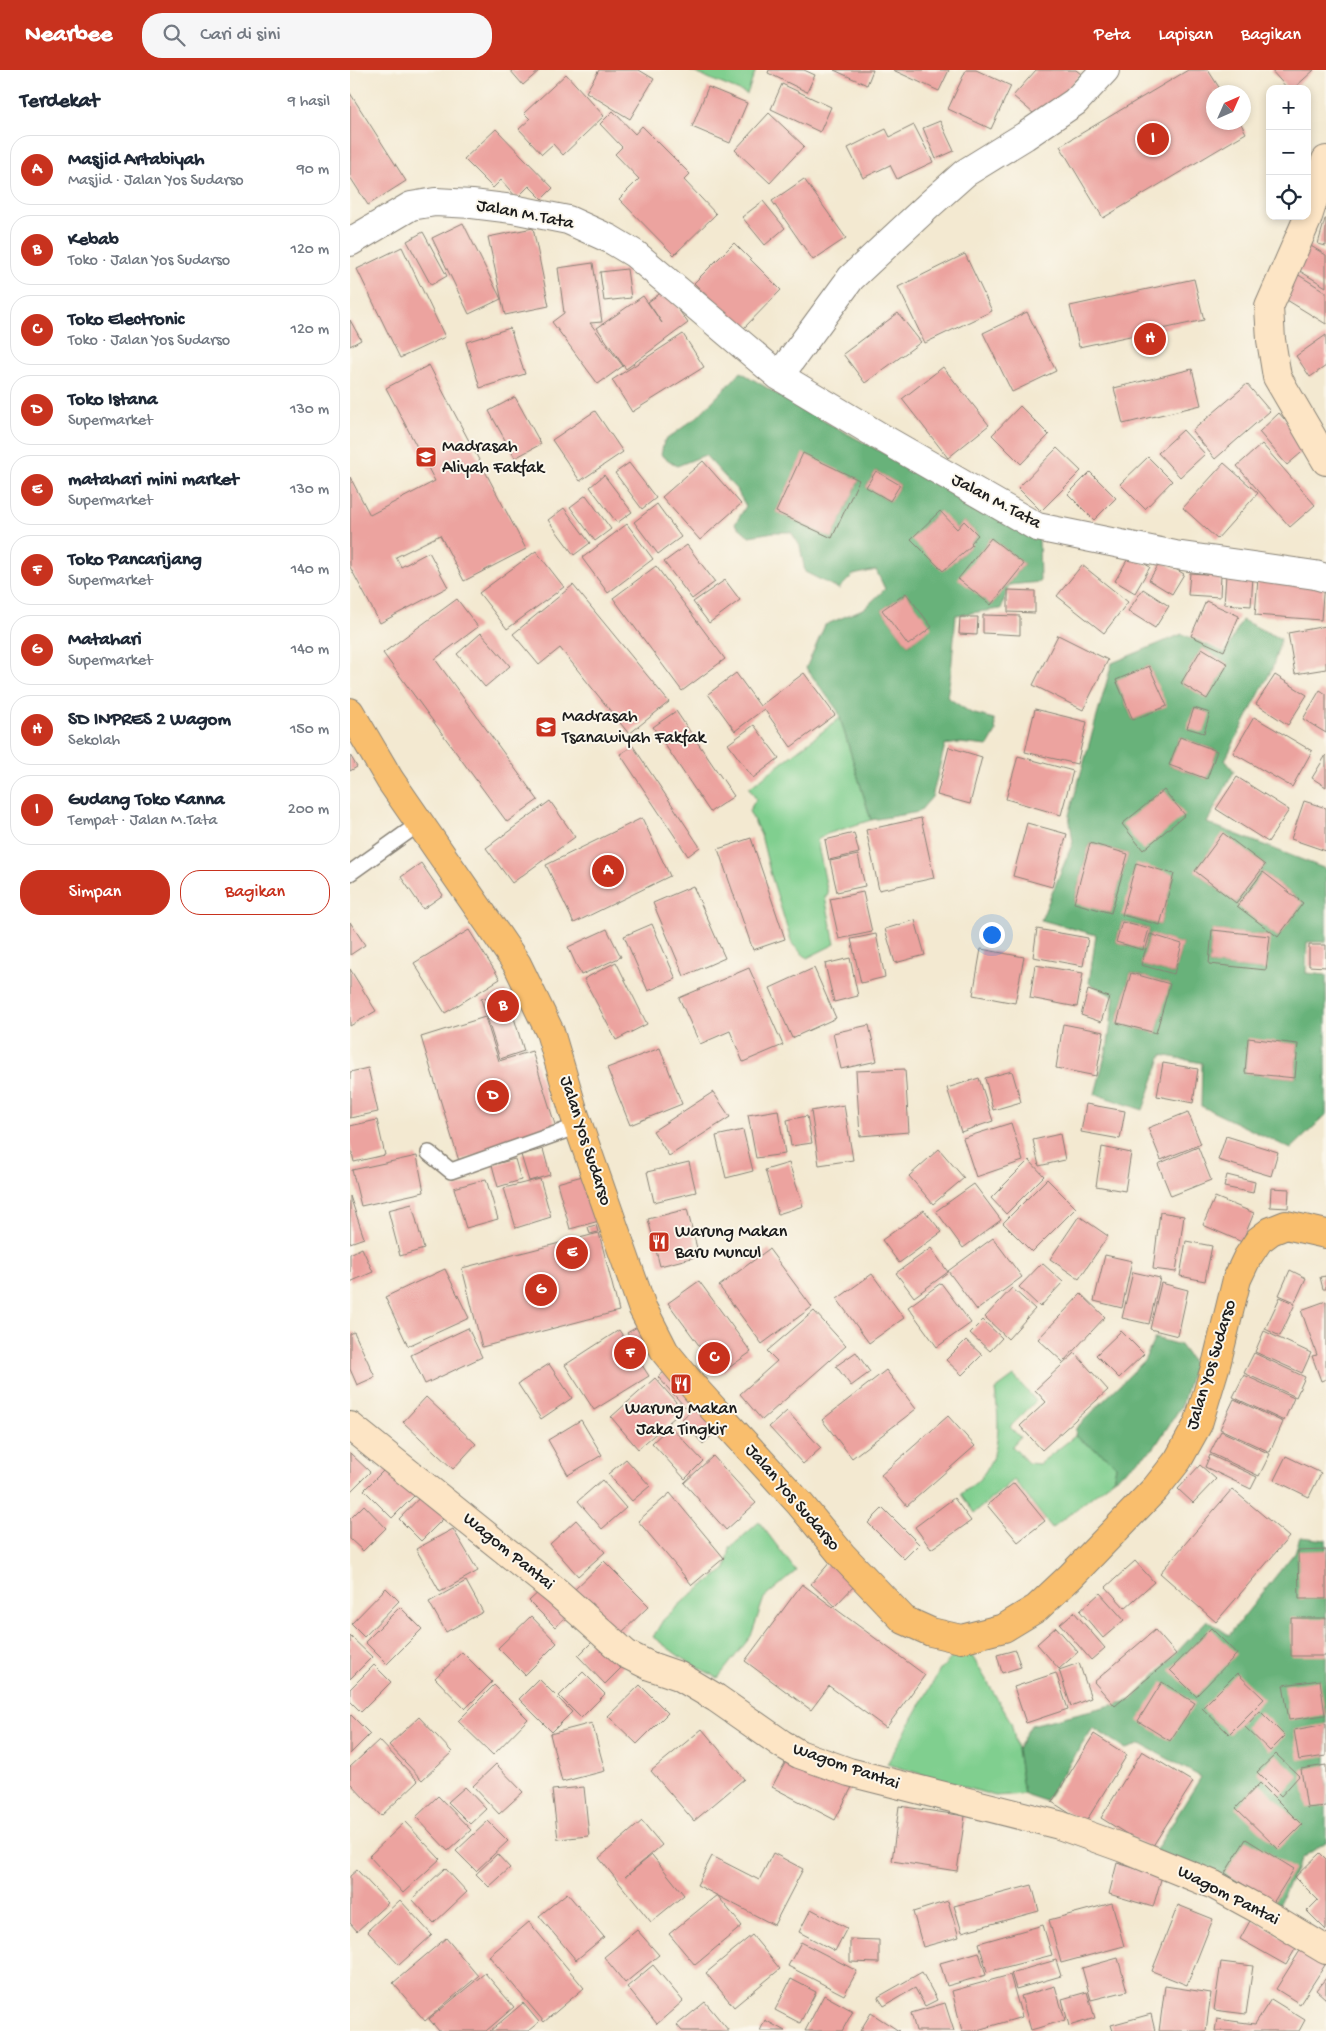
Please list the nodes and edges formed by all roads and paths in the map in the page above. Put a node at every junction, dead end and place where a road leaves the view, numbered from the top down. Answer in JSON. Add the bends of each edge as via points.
{"nodes":[{"id":1,"x":1105,"y":70,"type":"edge"},
{"id":2,"x":1326,"y":160,"type":"edge"},
{"id":3,"x":350,"y":242,"type":"edge"},
{"id":4,"x":778,"y":376,"type":"junction"},
{"id":5,"x":1326,"y":462,"type":"edge"},
{"id":6,"x":1326,"y":578,"type":"edge"},
{"id":7,"x":350,"y":712,"type":"edge"},
{"id":8,"x":420,"y":823,"type":"junction"},
{"id":9,"x":350,"y":873,"type":"edge"},
{"id":10,"x":578,"y":1126,"type":"junction"},
{"id":11,"x":429,"y":1153,"type":"dead end"},
{"id":12,"x":1326,"y":1234,"type":"edge"},
{"id":13,"x":350,"y":1426,"type":"edge"},
{"id":14,"x":1326,"y":1950,"type":"edge"}],
"edges":[{"from":1,"to":4,"type":"street","via":[[1075,102],[965,173],[851,278]]},
{"from":2,"to":5,"type":"street","via":[[1307,220],[1269,307],[1277,377]]},
{"from":3,"to":4,"type":"street","name":"Jalan M.Tata","via":[[411,206],[435,202],[513,208],[568,220],[635,254]]},
{"from":4,"to":6,"type":"street","name":"Jalan M.Tata","via":[[1037,527],[1174,555]]},
{"from":7,"to":8,"type":"main road","name":"Jalan Yos Sudarso"},
{"from":8,"to":9,"type":"lane"},
{"from":8,"to":10,"type":"main road","name":"Jalan Yos Sudarso","via":[[517,964],[550,1032]]},
{"from":10,"to":11,"type":"lane","via":[[451,1171]]},
{"from":10,"to":12,"type":"main road","name":"Jalan Yos Sudarso","via":[[642,1307],[665,1352],[842,1555],[904,1620],[931,1632],[961,1639],[1004,1628],[1037,1608],[1155,1489],[1178,1460],[1201,1416],[1237,1279],[1260,1240],[1286,1225]]},
{"from":13,"to":14,"type":"street","name":"Wagom Pantai","via":[[549,1586],[626,1654],[679,1676],[799,1754],[849,1772],[1059,1825],[1123,1848],[1214,1885]]}]}
